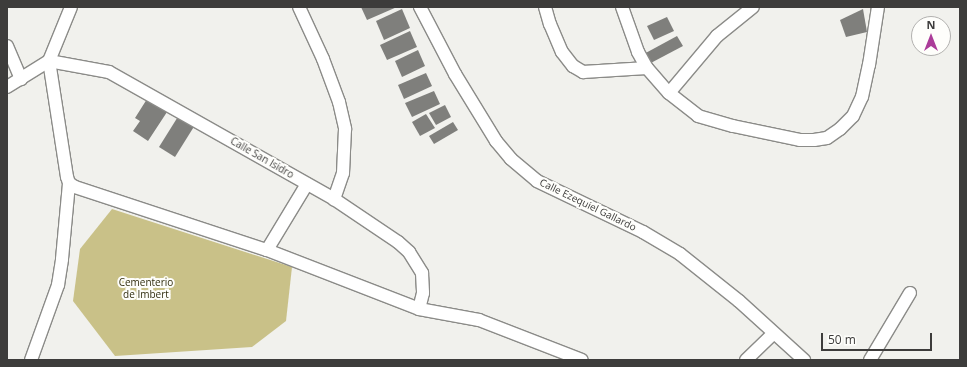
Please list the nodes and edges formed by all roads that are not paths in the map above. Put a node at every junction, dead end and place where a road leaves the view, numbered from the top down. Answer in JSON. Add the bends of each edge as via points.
{"nodes":[{"id":1,"x":71,"y":7,"type":"edge"},
{"id":2,"x":299,"y":7,"type":"edge"},
{"id":3,"x":420,"y":7,"type":"edge"},
{"id":4,"x":545,"y":7,"type":"edge"},
{"id":5,"x":622,"y":7,"type":"edge"},
{"id":6,"x":754,"y":7,"type":"edge"},
{"id":7,"x":878,"y":7,"type":"edge"},
{"id":8,"x":7,"y":46,"type":"edge"},
{"id":9,"x":49,"y":61,"type":"junction"},
{"id":10,"x":647,"y":68,"type":"junction"},
{"id":11,"x":21,"y":79,"type":"junction"},
{"id":12,"x":7,"y":87,"type":"edge"},
{"id":13,"x":669,"y":93,"type":"junction"},
{"id":14,"x":69,"y":183,"type":"junction"},
{"id":15,"x":307,"y":184,"type":"junction"},
{"id":16,"x":334,"y":199,"type":"junction"},
{"id":17,"x":267,"y":250,"type":"junction"},
{"id":18,"x":910,"y":293,"type":"dead end"},
{"id":19,"x":419,"y":309,"type":"junction"},
{"id":20,"x":773,"y":334,"type":"junction"},
{"id":21,"x":30,"y":360,"type":"edge"},
{"id":22,"x":582,"y":360,"type":"edge"},
{"id":23,"x":746,"y":360,"type":"edge"},
{"id":24,"x":804,"y":360,"type":"edge"},
{"id":25,"x":870,"y":360,"type":"edge"}],
"edges":[{"from":1,"to":9,"type":"street"},
{"from":2,"to":16,"type":"street","via":[[339,102],[344,129],[343,173]]},
{"from":3,"to":20,"type":"street","name":"Calle Ezequiel Gallardo","via":[[455,74],[496,141],[511,158],[537,181],[643,232],[680,254],[739,301]]},
{"from":4,"to":10,"type":"street","via":[[562,52],[573,66],[583,72]]},
{"from":5,"to":10,"type":"street","via":[[638,52]]},
{"from":6,"to":13,"type":"street","via":[[717,36]]},
{"from":7,"to":13,"type":"street","via":[[862,97],[853,116],[827,138],[800,140],[733,126],[698,116]]},
{"from":8,"to":11,"type":"street"},
{"from":9,"to":11,"type":"street"},
{"from":9,"to":14,"type":"street"},
{"from":9,"to":15,"type":"street","name":"Calle San Isidro","via":[[109,72]]},
{"from":10,"to":13,"type":"street"},
{"from":11,"to":12,"type":"street"},
{"from":14,"to":17,"type":"street"},
{"from":14,"to":21,"type":"street","via":[[58,285]]},
{"from":15,"to":16,"type":"street","name":"Calle San Isidro"},
{"from":15,"to":17,"type":"street"},
{"from":16,"to":19,"type":"street","name":"Calle San Isidro","via":[[409,252],[422,273],[423,293]]},
{"from":17,"to":19,"type":"street"},
{"from":18,"to":25,"type":"street"},
{"from":19,"to":22,"type":"street","via":[[479,320]]},
{"from":20,"to":23,"type":"street"},
{"from":20,"to":24,"type":"street","name":"Calle Ezequiel Gallardo"}]}
